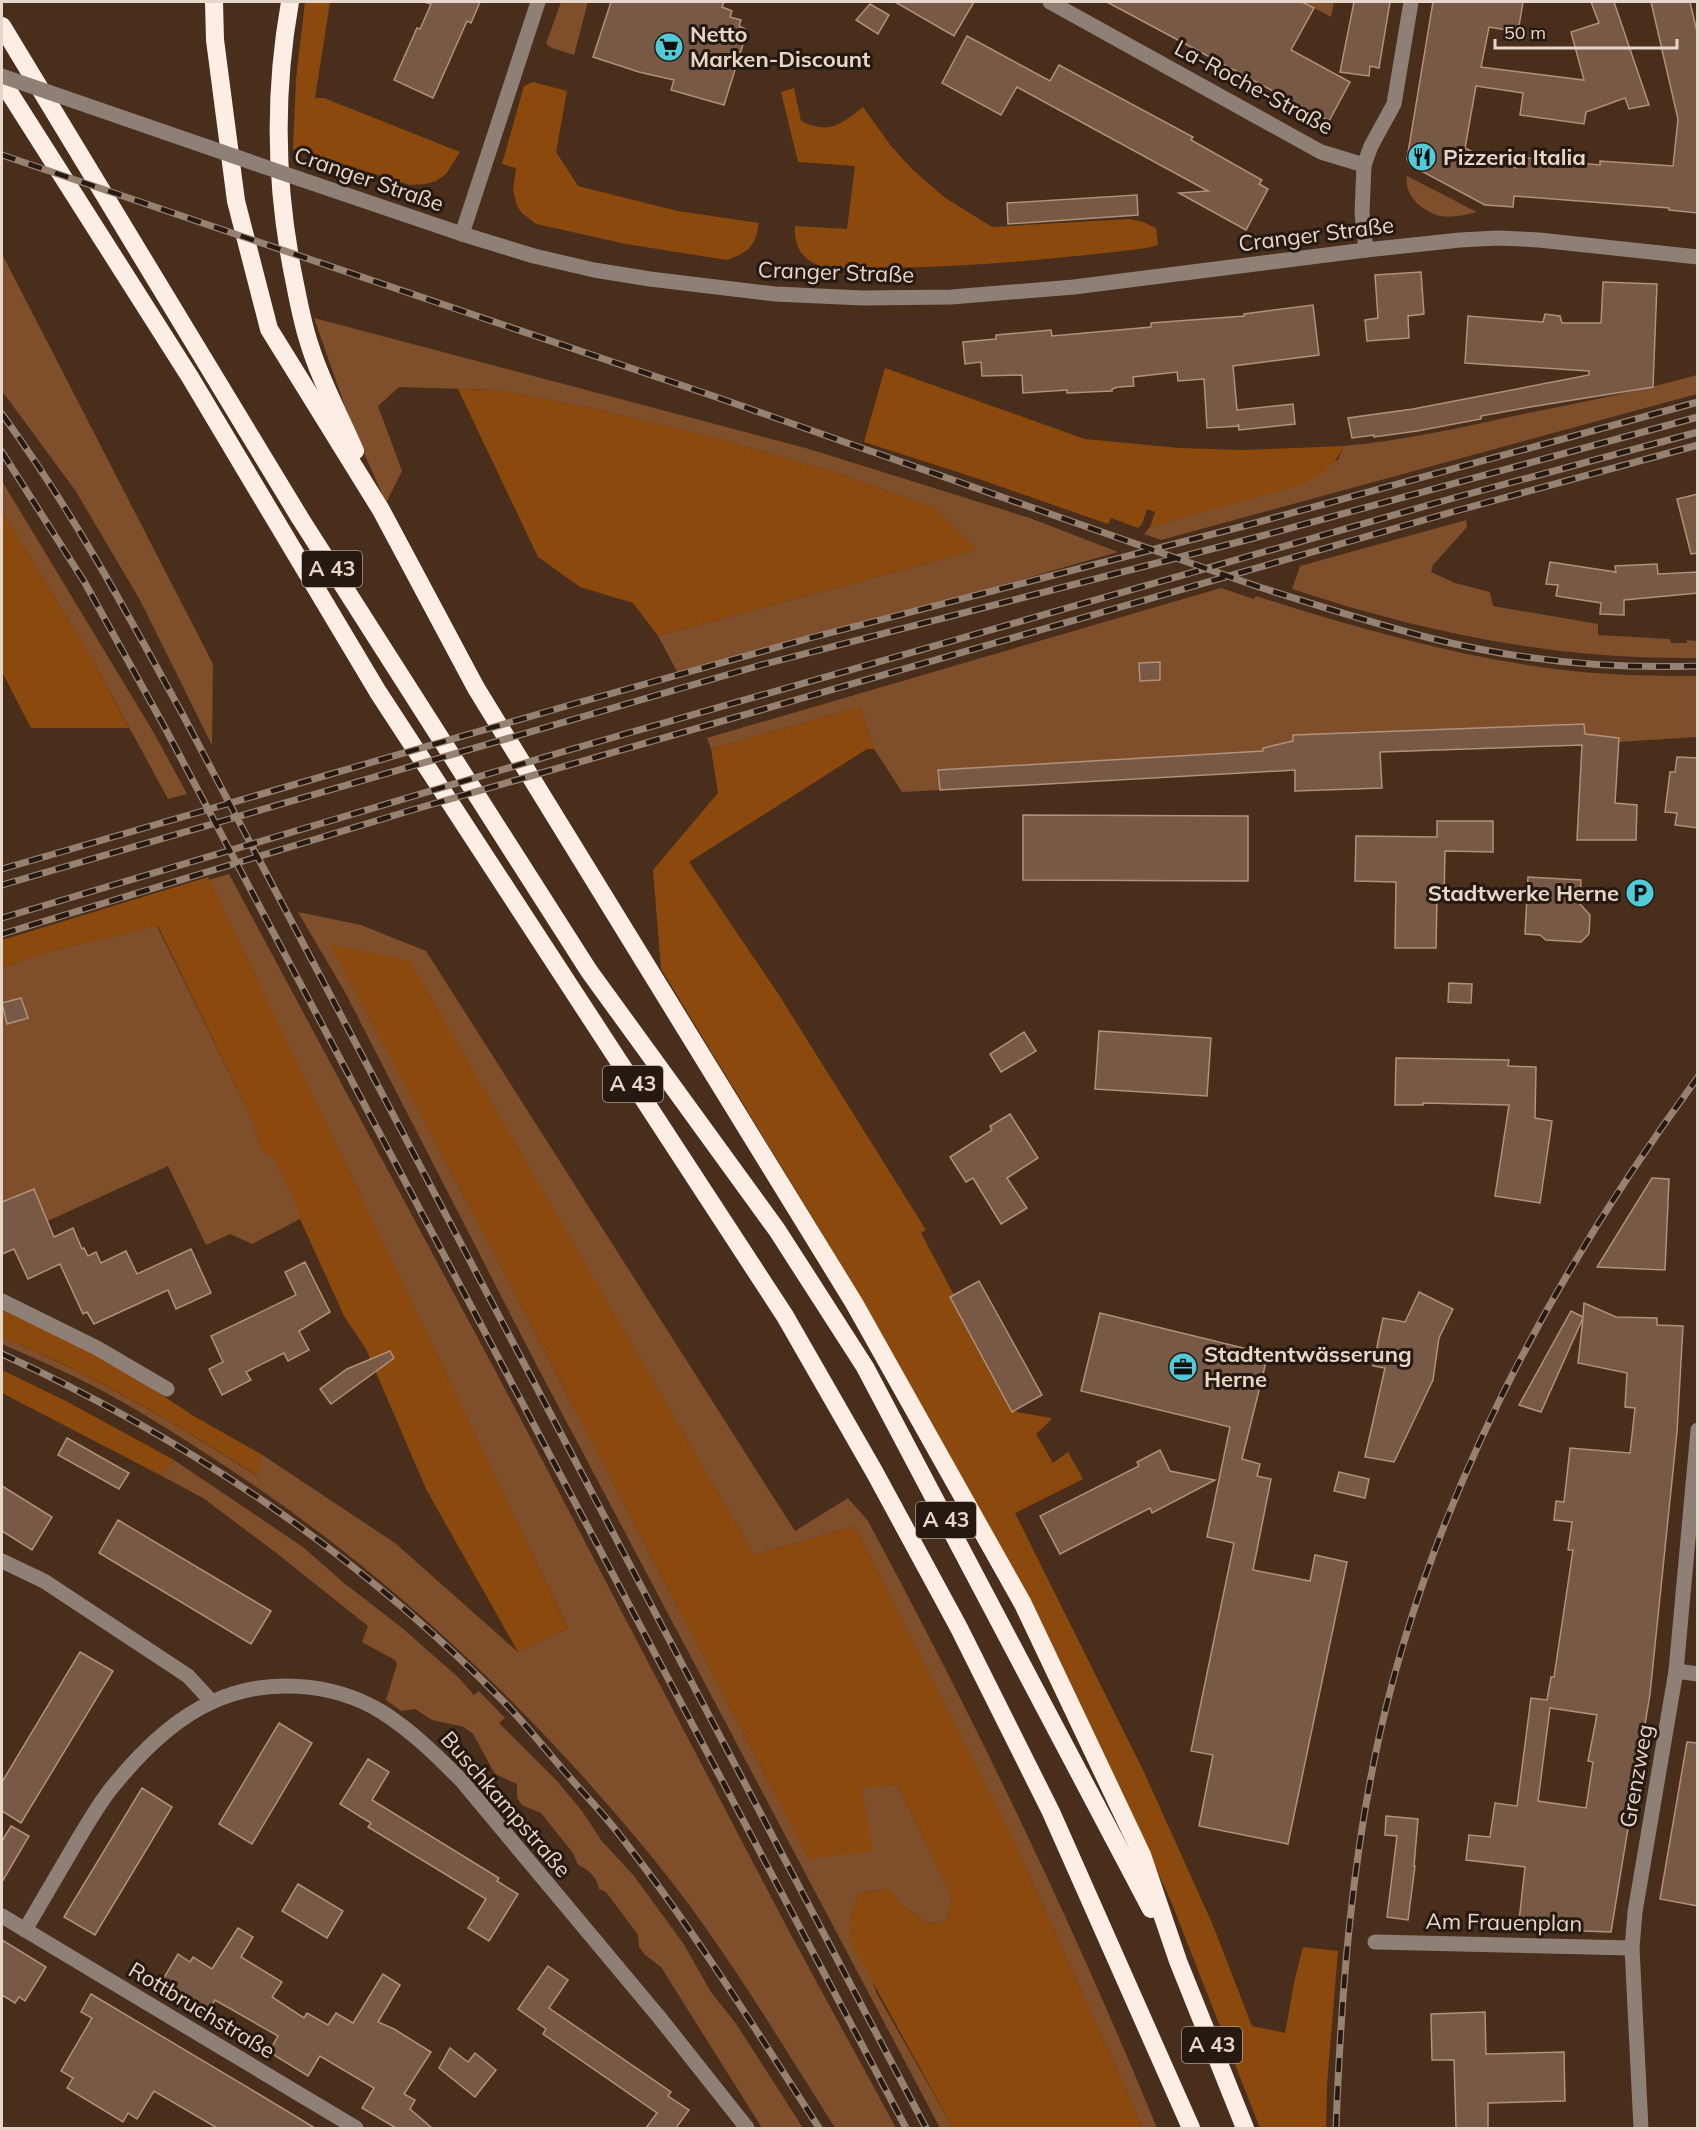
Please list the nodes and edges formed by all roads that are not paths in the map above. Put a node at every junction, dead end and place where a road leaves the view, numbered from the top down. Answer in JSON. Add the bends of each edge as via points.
{"nodes":[{"id":1,"x":214,"y":2,"type":"edge"},
{"id":2,"x":290,"y":2,"type":"edge"},
{"id":3,"x":538,"y":2,"type":"edge"},
{"id":4,"x":1050,"y":2,"type":"edge"},
{"id":5,"x":1411,"y":2,"type":"edge"},
{"id":6,"x":2,"y":26,"type":"edge"},
{"id":7,"x":2,"y":76,"type":"edge"},
{"id":8,"x":2,"y":81,"type":"edge"},
{"id":9,"x":1364,"y":165,"type":"junction"},
{"id":10,"x":462,"y":234,"type":"junction"},
{"id":11,"x":1366,"y":250,"type":"junction"},
{"id":12,"x":1698,"y":257,"type":"edge"},
{"id":13,"x":381,"y":510,"type":"junction"},
{"id":14,"x":2,"y":1301,"type":"edge"},
{"id":15,"x":167,"y":1389,"type":"dead end"},
{"id":16,"x":1698,"y":1430,"type":"edge"},
{"id":17,"x":2,"y":1561,"type":"edge"},
{"id":18,"x":1676,"y":1671,"type":"junction"},
{"id":19,"x":1698,"y":1674,"type":"edge"},
{"id":20,"x":212,"y":1702,"type":"junction"},
{"id":21,"x":2,"y":1916,"type":"edge"},
{"id":22,"x":25,"y":1930,"type":"junction"},
{"id":23,"x":1375,"y":1942,"type":"dead end"},
{"id":24,"x":1632,"y":1948,"type":"junction"},
{"id":25,"x":1178,"y":1962,"type":"junction"},
{"id":26,"x":356,"y":2128,"type":"edge"},
{"id":27,"x":747,"y":2128,"type":"edge"},
{"id":28,"x":1191,"y":2128,"type":"edge"},
{"id":29,"x":1245,"y":2128,"type":"edge"},
{"id":30,"x":1641,"y":2128,"type":"edge"}],
"edges":[{"from":1,"to":13,"type":"highway","via":[[215,40],[236,201],[269,329]]},
{"from":2,"to":13,"type":"highway","via":[[277,122],[287,245],[310,347]]},
{"from":3,"to":10,"type":"street"},
{"from":4,"to":9,"type":"street","name":"La-Roche-Straße","via":[[1321,152]]},
{"from":5,"to":9,"type":"street","via":[[1394,104]]},
{"from":6,"to":25,"type":"highway","number":"A 43","via":[[300,518],[589,971],[777,1230],[865,1367]]},
{"from":7,"to":10,"type":"street","name":"Cranger Straße","bridge":true},
{"from":8,"to":28,"type":"highway","number":"A 43","via":[[190,377],[378,692],[785,1316],[942,1597],[1051,1812]]},
{"from":9,"to":11,"type":"street","via":[[1362,213]]},
{"from":10,"to":11,"type":"street","name":"Cranger Straße","via":[[534,256],[639,278],[733,290],[863,298],[951,297],[1074,287]]},
{"from":11,"to":12,"type":"street","name":"Cranger Straße","via":[[1498,238]]},
{"from":13,"to":25,"type":"highway","via":[[476,688],[854,1303],[1023,1604],[1142,1855]]},
{"from":14,"to":15,"type":"street"},
{"from":16,"to":18,"type":"street","name":"Grenzweg"},
{"from":17,"to":20,"type":"street","via":[[44,1581],[188,1676]]},
{"from":18,"to":19,"type":"street"},
{"from":18,"to":24,"type":"street","name":"Grenzweg"},
{"from":20,"to":22,"type":"street","via":[[176,1724],[110,1790]]},
{"from":20,"to":27,"type":"street","name":"Buschkampstraße","via":[[267,1687],[300,1686],[355,1698],[404,1727],[461,1780]]},
{"from":21,"to":22,"type":"street","name":"Rottbruchstraße"},
{"from":22,"to":26,"type":"street","name":"Rottbruchstraße"},
{"from":23,"to":24,"type":"street","name":"Am Frauenplan"},
{"from":24,"to":30,"type":"street","name":"Grenzweg"},
{"from":25,"to":29,"type":"highway","number":"A 43"}]}
